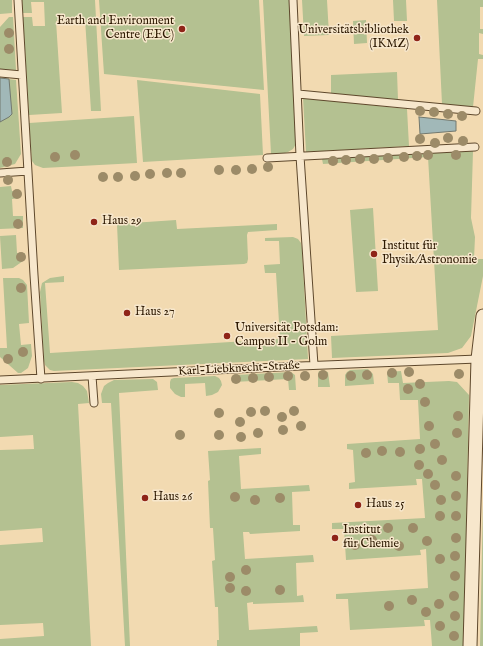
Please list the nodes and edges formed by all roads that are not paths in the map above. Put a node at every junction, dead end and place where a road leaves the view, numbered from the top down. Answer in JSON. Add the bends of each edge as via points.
{"nodes":[{"id":1,"x":18,"y":0,"type":"edge"},
{"id":2,"x":293,"y":0,"type":"edge"},
{"id":3,"x":0,"y":73,"type":"edge"},
{"id":4,"x":22,"y":75,"type":"junction"},
{"id":5,"x":298,"y":94,"type":"junction"},
{"id":6,"x":476,"y":111,"type":"dead end"},
{"id":7,"x":475,"y":147,"type":"dead end"},
{"id":8,"x":300,"y":156,"type":"junction"},
{"id":9,"x":267,"y":158,"type":"dead end"},
{"id":10,"x":28,"y":171,"type":"junction"},
{"id":11,"x":0,"y":173,"type":"edge"},
{"id":12,"x":483,"y":316,"type":"edge"},
{"id":13,"x":478,"y":359,"type":"junction"},
{"id":14,"x":314,"y":365,"type":"junction"},
{"id":15,"x":92,"y":376,"type":"junction"},
{"id":16,"x":41,"y":378,"type":"junction"},
{"id":17,"x":0,"y":380,"type":"edge"},
{"id":18,"x":94,"y":403,"type":"dead end"},
{"id":19,"x":479,"y":450,"type":"edge"},
{"id":20,"x":470,"y":646,"type":"edge"}],
"edges":[{"from":1,"to":4,"type":"lane"},
{"from":2,"to":5,"type":"lane"},
{"from":3,"to":4,"type":"lane"},
{"from":4,"to":10,"type":"lane"},
{"from":5,"to":6,"type":"lane"},
{"from":5,"to":8,"type":"lane"},
{"from":7,"to":8,"type":"lane"},
{"from":8,"to":9,"type":"lane"},
{"from":8,"to":14,"type":"lane"},
{"from":10,"to":11,"type":"lane"},
{"from":10,"to":16,"type":"lane"},
{"from":12,"to":13,"type":"street"},
{"from":13,"to":14,"type":"lane","name":"Karl-Liebknecht-Straße"},
{"from":13,"to":19,"type":"street"},
{"from":14,"to":15,"type":"lane","name":"Karl-Liebknecht-Straße"},
{"from":15,"to":16,"type":"lane","name":"Karl-Liebknecht-Straße"},
{"from":15,"to":18,"type":"lane"},
{"from":16,"to":17,"type":"lane","name":"Karl-Liebknecht-Straße"},
{"from":19,"to":20,"type":"street"}]}
